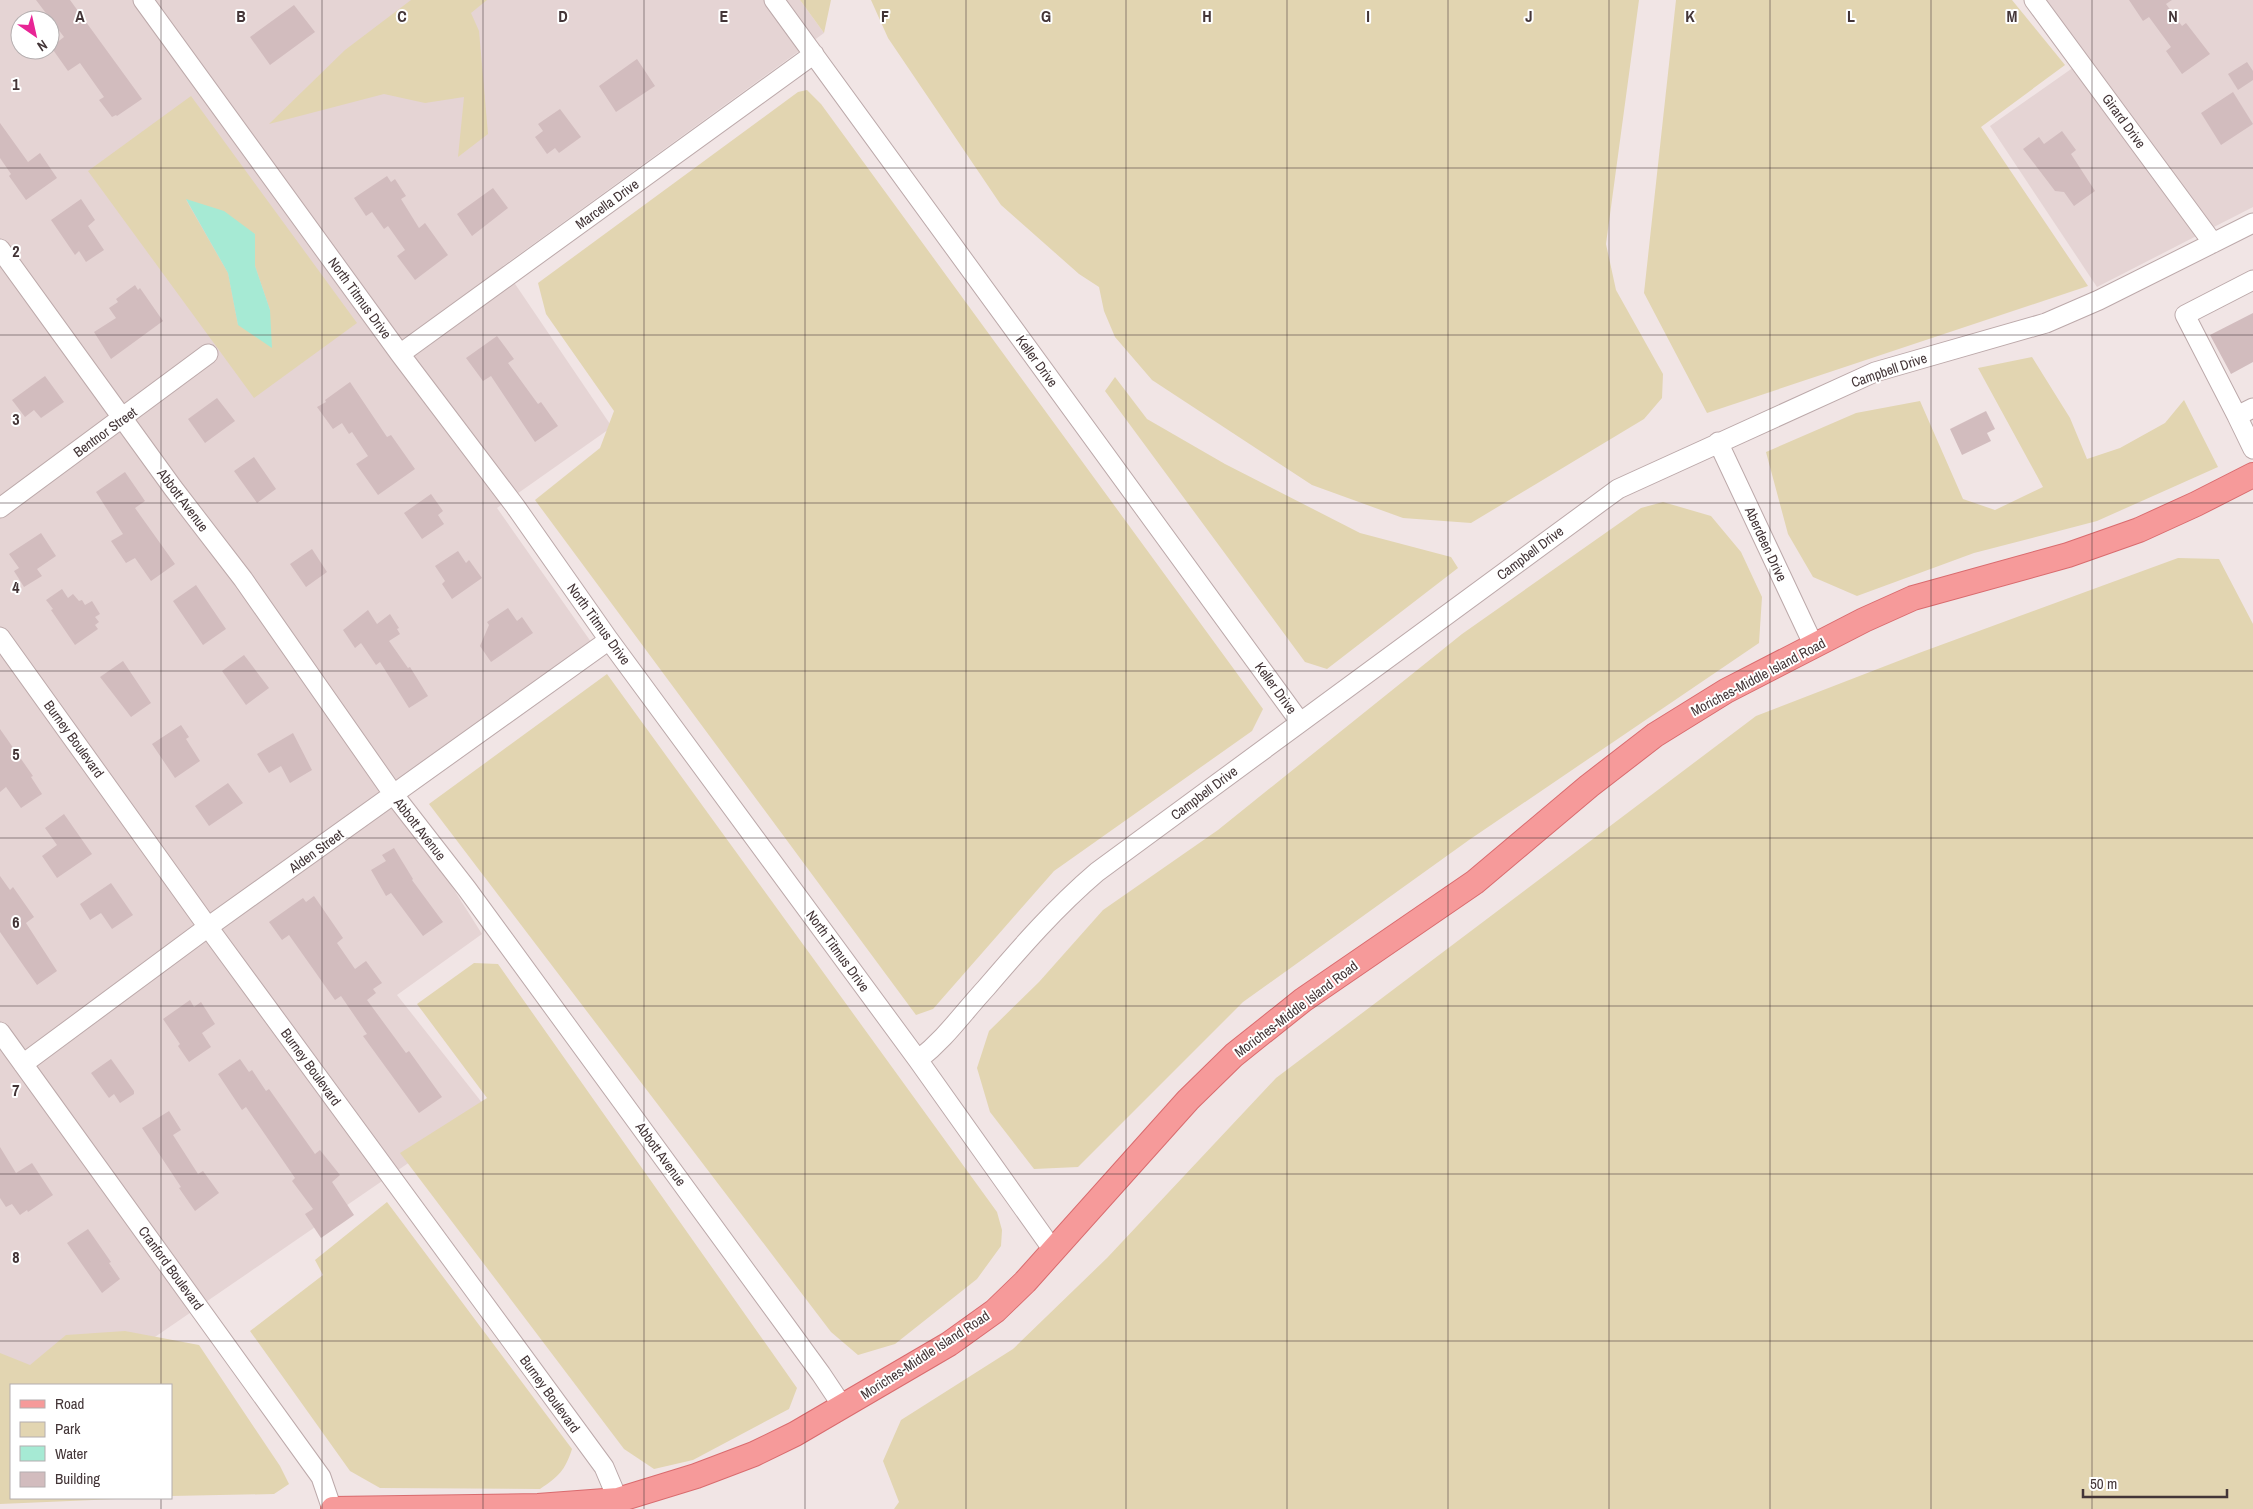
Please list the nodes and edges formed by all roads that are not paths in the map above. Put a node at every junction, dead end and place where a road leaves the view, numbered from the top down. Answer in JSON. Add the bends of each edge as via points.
{"nodes":[{"id":1,"x":143,"y":0,"type":"edge"},
{"id":2,"x":774,"y":0,"type":"edge"},
{"id":3,"x":2034,"y":0,"type":"edge"},
{"id":4,"x":814,"y":54,"type":"junction"},
{"id":5,"x":2253,"y":223,"type":"edge"},
{"id":6,"x":2214,"y":243,"type":"junction"},
{"id":7,"x":0,"y":249,"type":"edge"},
{"id":8,"x":2253,"y":280,"type":"edge"},
{"id":9,"x":208,"y":354,"type":"dead end"},
{"id":10,"x":400,"y":354,"type":"junction"},
{"id":11,"x":2245,"y":412,"type":"edge"},
{"id":12,"x":124,"y":418,"type":"junction"},
{"id":13,"x":1718,"y":442,"type":"junction"},
{"id":14,"x":2253,"y":449,"type":"edge"},
{"id":15,"x":2253,"y":475,"type":"edge"},
{"id":16,"x":0,"y":508,"type":"edge"},
{"id":17,"x":0,"y":638,"type":"edge"},
{"id":18,"x":609,"y":640,"type":"junction"},
{"id":19,"x":1814,"y":646,"type":"junction"},
{"id":20,"x":1300,"y":722,"type":"junction"},
{"id":21,"x":394,"y":795,"type":"junction"},
{"id":22,"x":208,"y":927,"type":"junction"},
{"id":23,"x":0,"y":1032,"type":"edge"},
{"id":24,"x":918,"y":1060,"type":"junction"},
{"id":25,"x":23,"y":1064,"type":"junction"},
{"id":26,"x":1053,"y":1250,"type":"junction"},
{"id":27,"x":843,"y":1407,"type":"junction"},
{"id":28,"x":618,"y":1500,"type":"junction"},
{"id":29,"x":333,"y":1509,"type":"edge"}],
"edges":[{"from":1,"to":10,"type":"street","name":"North Titmus Drive"},
{"from":2,"to":4,"type":"street","name":"Keller Drive"},
{"from":3,"to":6,"type":"street","name":"Girard Drive"},
{"from":4,"to":10,"type":"street","name":"Marcella Drive"},
{"from":4,"to":20,"type":"street","name":"Keller Drive"},
{"from":5,"to":6,"type":"street","name":"Campbell Drive"},
{"from":6,"to":13,"type":"street","name":"Campbell Drive","via":[[2046,323],[1875,372]]},
{"from":7,"to":12,"type":"street","name":"Abbott Avenue"},
{"from":8,"to":11,"type":"street","via":[[2185,315]]},
{"from":9,"to":12,"type":"street","name":"Bentnor Street"},
{"from":10,"to":18,"type":"street","name":"North Titmus Drive","via":[[515,506]]},
{"from":11,"to":14,"type":"street"},
{"from":12,"to":16,"type":"street","name":"Bentnor Street"},
{"from":12,"to":21,"type":"street","name":"Abbott Avenue","via":[[243,579]]},
{"from":13,"to":19,"type":"street","name":"Aberdeen Drive"},
{"from":13,"to":20,"type":"street","name":"Campbell Drive","via":[[1618,489]]},
{"from":15,"to":19,"type":"main road","name":"Moriches-Middle Island Road","via":[[2139,530],[2068,555],[1913,598]]},
{"from":17,"to":22,"type":"street","name":"Burney Boulevard"},
{"from":18,"to":21,"type":"street","name":"Alden Street"},
{"from":18,"to":24,"type":"street","name":"North Titmus Drive"},
{"from":19,"to":26,"type":"main road","name":"Moriches-Middle Island Road","via":[[1726,691],[1655,735],[1475,882],[1303,1000],[1234,1055],[1188,1100]]},
{"from":20,"to":24,"type":"street","name":"Campbell Drive","via":[[1097,872],[1067,898],[939,1043]]},
{"from":21,"to":22,"type":"street","name":"Alden Street"},
{"from":21,"to":27,"type":"street","name":"Abbott Avenue","via":[[468,889]]},
{"from":22,"to":25,"type":"street","name":"Alden Street"},
{"from":22,"to":28,"type":"street","name":"Burney Boulevard","via":[[604,1468]]},
{"from":23,"to":25,"type":"street","name":"Cranford Boulevard"},
{"from":24,"to":26,"type":"street","name":"North Titmus Drive"},
{"from":25,"to":29,"type":"street","name":"Cranford Boulevard","via":[[321,1477]]},
{"from":26,"to":27,"type":"main road","name":"Moriches-Middle Island Road","via":[[995,1311],[949,1344]]},
{"from":27,"to":28,"type":"main road","name":"Moriches-Middle Island Road","via":[[754,1454]]},
{"from":28,"to":29,"type":"main road","name":"Moriches-Middle Island Road","via":[[538,1506]]}]}
